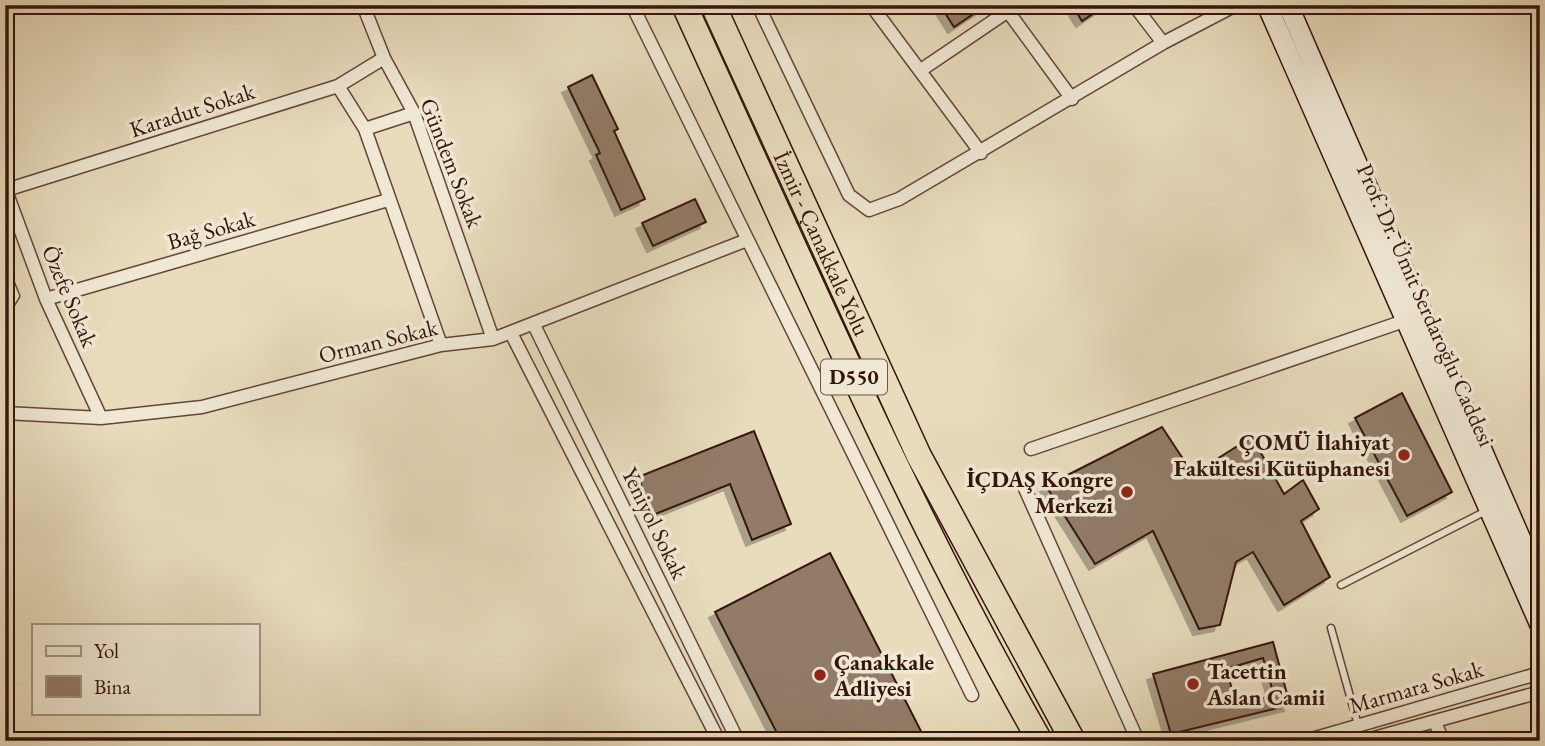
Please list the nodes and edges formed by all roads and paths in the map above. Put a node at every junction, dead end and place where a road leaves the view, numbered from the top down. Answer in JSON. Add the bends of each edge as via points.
{"nodes":[{"id":1,"x":363,"y":5,"type":"edge"},
{"id":2,"x":632,"y":5,"type":"edge"},
{"id":3,"x":684,"y":5,"type":"edge"},
{"id":4,"x":713,"y":5,"type":"edge"},
{"id":5,"x":871,"y":5,"type":"edge"},
{"id":6,"x":1134,"y":5,"type":"edge"},
{"id":7,"x":1236,"y":5,"type":"edge"},
{"id":8,"x":1267,"y":5,"type":"edge"},
{"id":9,"x":1288,"y":5,"type":"edge"},
{"id":10,"x":760,"y":6,"type":"edge"},
{"id":11,"x":1009,"y":7,"type":"edge"},
{"id":12,"x":1163,"y":43,"type":"junction"},
{"id":13,"x":384,"y":58,"type":"junction"},
{"id":14,"x":921,"y":70,"type":"junction"},
{"id":15,"x":338,"y":86,"type":"junction"},
{"id":16,"x":1072,"y":99,"type":"junction"},
{"id":17,"x":414,"y":113,"type":"junction"},
{"id":18,"x":365,"y":129,"type":"junction"},
{"id":19,"x":981,"y":153,"type":"junction"},
{"id":20,"x":6,"y":189,"type":"edge"},
{"id":21,"x":388,"y":200,"type":"junction"},
{"id":22,"x":747,"y":240,"type":"junction"},
{"id":23,"x":5,"y":269,"type":"edge"},
{"id":24,"x":46,"y":299,"type":"junction"},
{"id":25,"x":5,"y":314,"type":"edge"},
{"id":26,"x":1405,"y":321,"type":"junction"},
{"id":27,"x":534,"y":325,"type":"junction"},
{"id":28,"x":511,"y":333,"type":"junction"},
{"id":29,"x":494,"y":339,"type":"junction"},
{"id":30,"x":441,"y":345,"type":"junction"},
{"id":31,"x":5,"y":413,"type":"edge"},
{"id":32,"x":101,"y":418,"type":"junction"},
{"id":33,"x":1031,"y":449,"type":"dead end"},
{"id":34,"x":1022,"y":482,"type":"dead end"},
{"id":35,"x":1489,"y":509,"type":"junction"},
{"id":36,"x":1540,"y":583,"type":"edge"},
{"id":37,"x":1341,"y":585,"type":"dead end"},
{"id":38,"x":1540,"y":625,"type":"edge"},
{"id":39,"x":1331,"y":628,"type":"dead end"},
{"id":40,"x":1540,"y":673,"type":"edge"},
{"id":41,"x":1540,"y":692,"type":"edge"},
{"id":42,"x":972,"y":695,"type":"dead end"},
{"id":43,"x":1435,"y":722,"type":"junction"},
{"id":44,"x":1358,"y":726,"type":"junction"},
{"id":45,"x":719,"y":741,"type":"edge"},
{"id":46,"x":738,"y":741,"type":"edge"},
{"id":47,"x":1040,"y":741,"type":"edge"},
{"id":48,"x":1073,"y":741,"type":"edge"},
{"id":49,"x":1138,"y":741,"type":"edge"},
{"id":50,"x":1305,"y":741,"type":"edge"},
{"id":51,"x":1362,"y":741,"type":"edge"},
{"id":52,"x":1443,"y":741,"type":"edge"}],
"edges":[{"from":1,"to":13,"type":"street","name":"Gündem Sokak"},
{"from":2,"to":22,"type":"street"},
{"from":3,"to":47,"type":"highway","name":"İzmir - Çanakkale Yolu","number":"D550","via":[[910,499]]},
{"from":4,"to":48,"type":"highway","name":"İzmir - Çanakkale Yolu","number":"D550","via":[[919,456]]},
{"from":5,"to":14,"type":"street"},
{"from":6,"to":12,"type":"street"},
{"from":7,"to":12,"type":"street"},
{"from":8,"to":26,"type":"street","name":"Prof. Dr. Ümit Serdaroğlu Caddesi"},
{"from":9,"to":36,"type":"street","name":"Prof. Dr. Ümit Serdaroğlu Caddesi"},
{"from":10,"to":19,"type":"street","via":[[849,195],[869,210],[898,200]]},
{"from":11,"to":14,"type":"street"},
{"from":11,"to":16,"type":"street"},
{"from":12,"to":16,"type":"street"},
{"from":13,"to":15,"type":"street","name":"Karadut Sokak"},
{"from":13,"to":17,"type":"street","name":"Gündem Sokak"},
{"from":14,"to":19,"type":"street"},
{"from":15,"to":18,"type":"street"},
{"from":15,"to":20,"type":"street","name":"Karadut Sokak"},
{"from":16,"to":19,"type":"street"},
{"from":17,"to":18,"type":"street"},
{"from":17,"to":29,"type":"street","name":"Gündem Sokak"},
{"from":18,"to":21,"type":"street"},
{"from":20,"to":24,"type":"street","name":"Özefe Sokak"},
{"from":21,"to":24,"type":"street","name":"Bağ Sokak"},
{"from":21,"to":30,"type":"street"},
{"from":22,"to":27,"type":"street","name":"Orman Sokak"},
{"from":22,"to":42,"type":"street"},
{"from":23,"to":25,"type":"lane","via":[[16,296]]},
{"from":24,"to":32,"type":"street","name":"Özefe Sokak"},
{"from":26,"to":33,"type":"street"},
{"from":26,"to":35,"type":"street","name":"Prof. Dr. Ümit Serdaroğlu Caddesi"},
{"from":27,"to":28,"type":"street","name":"Orman Sokak"},
{"from":27,"to":46,"type":"street","name":"Yeniyol Sokak"},
{"from":28,"to":29,"type":"street","name":"Orman Sokak"},
{"from":28,"to":45,"type":"street","name":"Yeniyol Sokak"},
{"from":29,"to":30,"type":"street","name":"Orman Sokak"},
{"from":30,"to":32,"type":"street","name":"Orman Sokak","via":[[202,407]]},
{"from":31,"to":32,"type":"street","name":"Orman Sokak"},
{"from":34,"to":49,"type":"street"},
{"from":35,"to":37,"type":"lane"},
{"from":35,"to":38,"type":"street","name":"Prof. Dr. Ümit Serdaroğlu Caddesi"},
{"from":39,"to":44,"type":"lane"},
{"from":40,"to":44,"type":"street","name":"Marmara Sokak"},
{"from":41,"to":43,"type":"street","name":"Marmara Sokak"},
{"from":43,"to":51,"type":"street","name":"Marmara Sokak"},
{"from":43,"to":52,"type":"street"},
{"from":44,"to":50,"type":"street","name":"Marmara Sokak"},
{"from":44,"to":51,"type":"street"}]}
